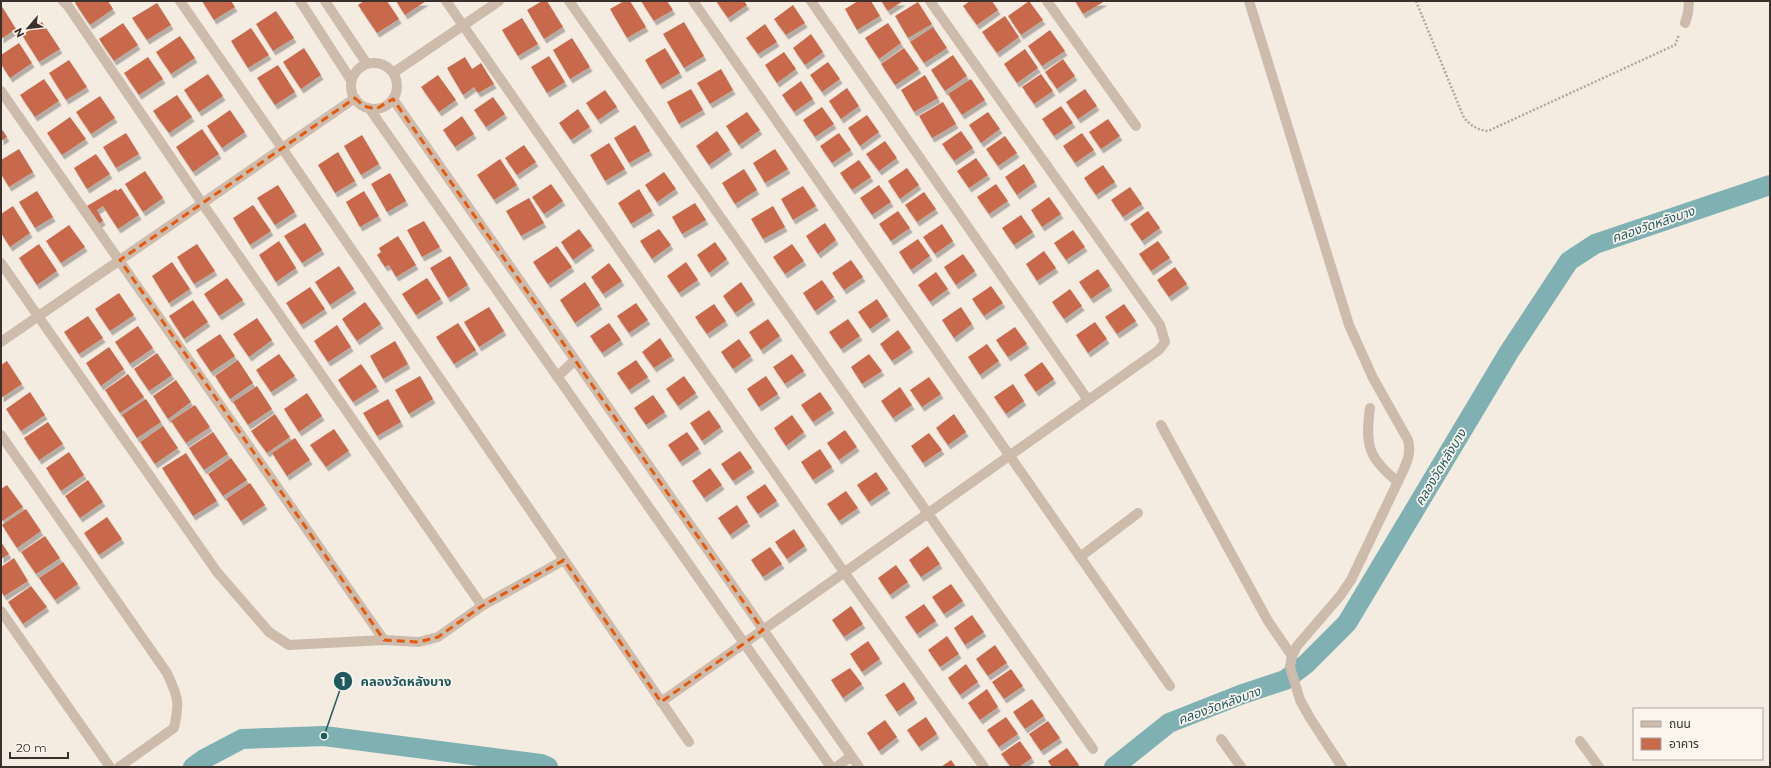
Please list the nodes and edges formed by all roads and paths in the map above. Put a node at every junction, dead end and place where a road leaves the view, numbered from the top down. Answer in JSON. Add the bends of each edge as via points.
{"nodes":[{"id":1,"x":63,"y":1,"type":"edge"},
{"id":2,"x":180,"y":1,"type":"edge"},
{"id":3,"x":300,"y":1,"type":"edge"},
{"id":4,"x":325,"y":1,"type":"edge"},
{"id":5,"x":446,"y":1,"type":"edge"},
{"id":6,"x":499,"y":1,"type":"edge"},
{"id":7,"x":569,"y":1,"type":"edge"},
{"id":8,"x":693,"y":1,"type":"edge"},
{"id":9,"x":811,"y":1,"type":"edge"},
{"id":10,"x":930,"y":1,"type":"edge"},
{"id":11,"x":1048,"y":1,"type":"edge"},
{"id":12,"x":1249,"y":1,"type":"edge"},
{"id":13,"x":1416,"y":1,"type":"edge"},
{"id":14,"x":1689,"y":1,"type":"edge"},
{"id":15,"x":1685,"y":23,"type":"joint"},
{"id":16,"x":463,"y":26,"type":"junction"},
{"id":17,"x":367,"y":64,"type":"junction"},
{"id":18,"x":393,"y":73,"type":"junction"},
{"id":19,"x":352,"y":80,"type":"junction"},
{"id":20,"x":1,"y":91,"type":"edge"},
{"id":21,"x":355,"y":98,"type":"junction"},
{"id":22,"x":393,"y":98,"type":"junction"},
{"id":23,"x":369,"y":108,"type":"junction"},
{"id":24,"x":1136,"y":126,"type":"dead end"},
{"id":25,"x":282,"y":148,"type":"junction"},
{"id":26,"x":202,"y":203,"type":"junction"},
{"id":27,"x":120,"y":260,"type":"junction"},
{"id":28,"x":1,"y":263,"type":"edge"},
{"id":29,"x":38,"y":316,"type":"junction"},
{"id":30,"x":1,"y":342,"type":"edge"},
{"id":31,"x":575,"y":360,"type":"junction"},
{"id":32,"x":557,"y":377,"type":"junction"},
{"id":33,"x":1088,"y":400,"type":"junction"},
{"id":34,"x":1370,"y":408,"type":"dead end"},
{"id":35,"x":1161,"y":425,"type":"dead end"},
{"id":36,"x":1,"y":435,"type":"edge"},
{"id":37,"x":1010,"y":456,"type":"junction"},
{"id":38,"x":1398,"y":482,"type":"junction"},
{"id":39,"x":928,"y":513,"type":"junction"},
{"id":40,"x":1138,"y":513,"type":"dead end"},
{"id":41,"x":1080,"y":556,"type":"junction"},
{"id":42,"x":564,"y":560,"type":"junction"},
{"id":43,"x":844,"y":572,"type":"junction"},
{"id":44,"x":482,"y":606,"type":"junction"},
{"id":45,"x":1,"y":611,"type":"edge"},
{"id":46,"x":763,"y":630,"type":"junction"},
{"id":47,"x":384,"y":640,"type":"junction"},
{"id":48,"x":744,"y":643,"type":"junction"},
{"id":49,"x":1292,"y":656,"type":"junction"},
{"id":50,"x":1170,"y":686,"type":"dead end"},
{"id":51,"x":661,"y":702,"type":"junction"},
{"id":52,"x":1221,"y":739,"type":"dead end"},
{"id":53,"x":1580,"y":741,"type":"dead end"},
{"id":54,"x":689,"y":742,"type":"dead end"},
{"id":55,"x":1093,"y":749,"type":"dead end"},
{"id":56,"x":851,"y":756,"type":"junction"},
{"id":57,"x":110,"y":767,"type":"edge"},
{"id":58,"x":119,"y":767,"type":"edge"},
{"id":59,"x":831,"y":767,"type":"edge"},
{"id":60,"x":837,"y":767,"type":"edge"},
{"id":61,"x":859,"y":767,"type":"edge"},
{"id":62,"x":984,"y":767,"type":"edge"},
{"id":63,"x":1240,"y":767,"type":"edge"},
{"id":64,"x":1342,"y":767,"type":"edge"},
{"id":65,"x":1599,"y":767,"type":"edge"}],
"edges":[{"from":1,"to":26,"type":"street"},
{"from":2,"to":25,"type":"street"},
{"from":3,"to":19,"type":"street"},
{"from":4,"to":17,"type":"street"},
{"from":5,"to":16,"type":"street"},
{"from":6,"to":16,"type":"street"},
{"from":7,"to":39,"type":"street"},
{"from":8,"to":37,"type":"street"},
{"from":9,"to":33,"type":"street"},
{"from":10,"to":33,"type":"street","via":[[1160,325],[1166,342],[1159,350]]},
{"from":11,"to":24,"type":"street"},
{"from":12,"to":38,"type":"street","via":[[1349,325],[1373,378],[1408,440],[1409,456]]},
{"from":13,"to":15,"type":"path","via":[[1464,118],[1472,127],[1488,131],[1675,45]]},
{"from":14,"to":15,"type":"street"},
{"from":16,"to":18,"type":"street"},
{"from":16,"to":43,"type":"street"},
{"from":17,"to":18,"type":"street","via":[[382,64]]},
{"from":17,"to":19,"type":"street","via":[[357,70]]},
{"from":18,"to":22,"type":"street","via":[[397,86]]},
{"from":19,"to":21,"type":"street","via":[[352,93]]},
{"from":20,"to":27,"type":"street"},
{"from":21,"to":23,"type":"street"},
{"from":21,"to":25,"type":"street"},
{"from":22,"to":23,"type":"street","via":[[382,107]]},
{"from":22,"to":31,"type":"street"},
{"from":23,"to":32,"type":"street"},
{"from":25,"to":26,"type":"street"},
{"from":25,"to":42,"type":"street"},
{"from":26,"to":27,"type":"street"},
{"from":26,"to":44,"type":"street"},
{"from":27,"to":29,"type":"street"},
{"from":27,"to":47,"type":"street"},
{"from":28,"to":29,"type":"street"},
{"from":29,"to":30,"type":"street"},
{"from":29,"to":47,"type":"street","via":[[217,572],[269,632],[289,645]]},
{"from":31,"to":32,"type":"street"},
{"from":31,"to":46,"type":"street"},
{"from":32,"to":48,"type":"street"},
{"from":33,"to":37,"type":"street"},
{"from":34,"to":38,"type":"street","via":[[1367,431],[1369,447],[1381,469]]},
{"from":35,"to":49,"type":"street","via":[[1268,621]]},
{"from":36,"to":58,"type":"street","via":[[167,673],[176,691],[178,708],[174,728]]},
{"from":37,"to":39,"type":"street"},
{"from":37,"to":41,"type":"street"},
{"from":38,"to":49,"type":"street","via":[[1350,580],[1340,596],[1297,646]]},
{"from":39,"to":43,"type":"street"},
{"from":39,"to":55,"type":"street"},
{"from":40,"to":41,"type":"street"},
{"from":41,"to":50,"type":"street"},
{"from":42,"to":44,"type":"street"},
{"from":42,"to":51,"type":"street"},
{"from":43,"to":46,"type":"street"},
{"from":43,"to":62,"type":"street"},
{"from":44,"to":47,"type":"street","via":[[438,637],[419,642]]},
{"from":45,"to":57,"type":"street"},
{"from":46,"to":48,"type":"street"},
{"from":46,"to":56,"type":"street"},
{"from":48,"to":51,"type":"street"},
{"from":48,"to":59,"type":"street"},
{"from":49,"to":64,"type":"street","via":[[1290,667],[1300,700]]},
{"from":51,"to":54,"type":"street"},
{"from":52,"to":63,"type":"street"},
{"from":53,"to":65,"type":"street"},
{"from":56,"to":60,"type":"street"},
{"from":56,"to":61,"type":"street"}]}
